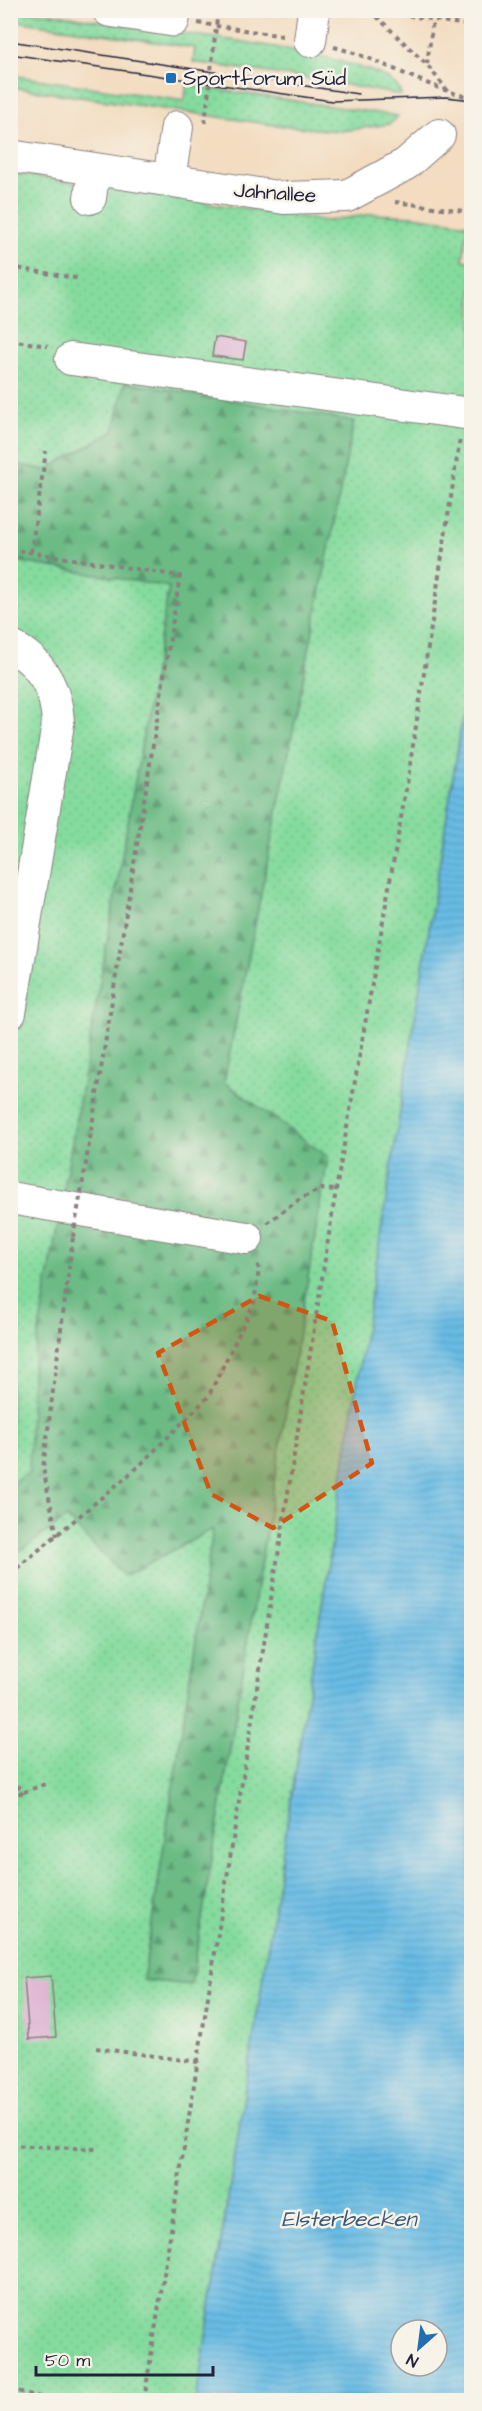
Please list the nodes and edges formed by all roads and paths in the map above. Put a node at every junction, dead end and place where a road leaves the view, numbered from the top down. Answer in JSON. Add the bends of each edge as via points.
{"nodes":[{"id":1,"x":109,"y":10,"type":"edge"},
{"id":2,"x":218,"y":10,"type":"edge"},
{"id":3,"x":372,"y":10,"type":"edge"},
{"id":4,"x":171,"y":15,"type":"edge"},
{"id":5,"x":433,"y":20,"type":"junction"},
{"id":6,"x":217,"y":25,"type":"junction"},
{"id":7,"x":312,"y":26,"type":"edge"},
{"id":8,"x":471,"y":26,"type":"edge"},
{"id":9,"x":427,"y":65,"type":"junction"},
{"id":10,"x":448,"y":91,"type":"junction"},
{"id":11,"x":471,"y":98,"type":"edge"},
{"id":12,"x":190,"y":128,"type":"joint"},
{"id":13,"x":439,"y":135,"type":"dead end"},
{"id":14,"x":10,"y":156,"type":"edge"},
{"id":15,"x":169,"y":180,"type":"junction"},
{"id":16,"x":415,"y":205,"type":"dead end"},
{"id":17,"x":471,"y":212,"type":"edge"},
{"id":18,"x":10,"y":267,"type":"edge"},
{"id":19,"x":81,"y":279,"type":"dead end"},
{"id":20,"x":10,"y":340,"type":"edge"},
{"id":21,"x":61,"y":353,"type":"joint"},
{"id":22,"x":464,"y":413,"type":"joint"},
{"id":23,"x":46,"y":451,"type":"dead end"},
{"id":24,"x":10,"y":549,"type":"edge"},
{"id":25,"x":31,"y":552,"type":"junction"},
{"id":26,"x":10,"y":646,"type":"edge"},
{"id":27,"x":10,"y":1013,"type":"edge"},
{"id":28,"x":336,"y":1190,"type":"junction"},
{"id":29,"x":10,"y":1198,"type":"edge"},
{"id":30,"x":247,"y":1238,"type":"junction"},
{"id":31,"x":57,"y":1536,"type":"junction"},
{"id":32,"x":10,"y":1574,"type":"edge"},
{"id":33,"x":10,"y":1780,"type":"edge"},
{"id":34,"x":45,"y":1784,"type":"dead end"},
{"id":35,"x":24,"y":1792,"type":"junction"},
{"id":36,"x":10,"y":1797,"type":"edge"},
{"id":37,"x":96,"y":2048,"type":"dead end"},
{"id":38,"x":198,"y":2062,"type":"junction"},
{"id":39,"x":10,"y":2145,"type":"edge"},
{"id":40,"x":96,"y":2149,"type":"dead end"},
{"id":41,"x":10,"y":2389,"type":"edge"},
{"id":42,"x":51,"y":2400,"type":"edge"},
{"id":43,"x":144,"y":2400,"type":"edge"}],
"edges":[{"from":1,"to":4,"type":"main road"},
{"from":2,"to":6,"type":"path"},
{"from":3,"to":5,"type":"path"},
{"from":3,"to":9,"type":"path"},
{"from":4,"to":6,"type":"path"},
{"from":5,"to":8,"type":"path"},
{"from":5,"to":9,"type":"path"},
{"from":6,"to":7,"type":"path"},
{"from":6,"to":12,"type":"path"},
{"from":7,"to":10,"type":"path","via":[[352,52]]},
{"from":9,"to":10,"type":"path"},
{"from":10,"to":11,"type":"path"},
{"from":12,"to":15,"type":"street"},
{"from":13,"to":15,"type":"street","name":"Jahnallee","via":[[406,164],[347,196],[284,198]]},
{"from":14,"to":15,"type":"street","name":"Jahnallee","via":[[92,183]]},
{"from":16,"to":17,"type":"path"},
{"from":18,"to":19,"type":"path"},
{"from":20,"to":21,"type":"path"},
{"from":21,"to":22,"type":"street"},
{"from":22,"to":28,"type":"path","via":[[408,778]]},
{"from":23,"to":25,"type":"path"},
{"from":24,"to":25,"type":"path"},
{"from":25,"to":31,"type":"path","bridge":true,"via":[[180,576],[73,1237],[43,1468]]},
{"from":26,"to":27,"type":"street","via":[[30,659],[49,682],[58,724]]},
{"from":28,"to":30,"type":"path","via":[[321,1189],[300,1199]]},
{"from":28,"to":38,"type":"path"},
{"from":29,"to":30,"type":"street"},
{"from":30,"to":31,"type":"path","via":[[260,1269],[254,1303],[208,1397],[137,1468]]},
{"from":31,"to":32,"type":"path"},
{"from":33,"to":35,"type":"path"},
{"from":34,"to":35,"type":"path"},
{"from":35,"to":36,"type":"path"},
{"from":37,"to":38,"type":"path"},
{"from":38,"to":43,"type":"path"},
{"from":39,"to":40,"type":"path"},
{"from":41,"to":42,"type":"path"}]}
